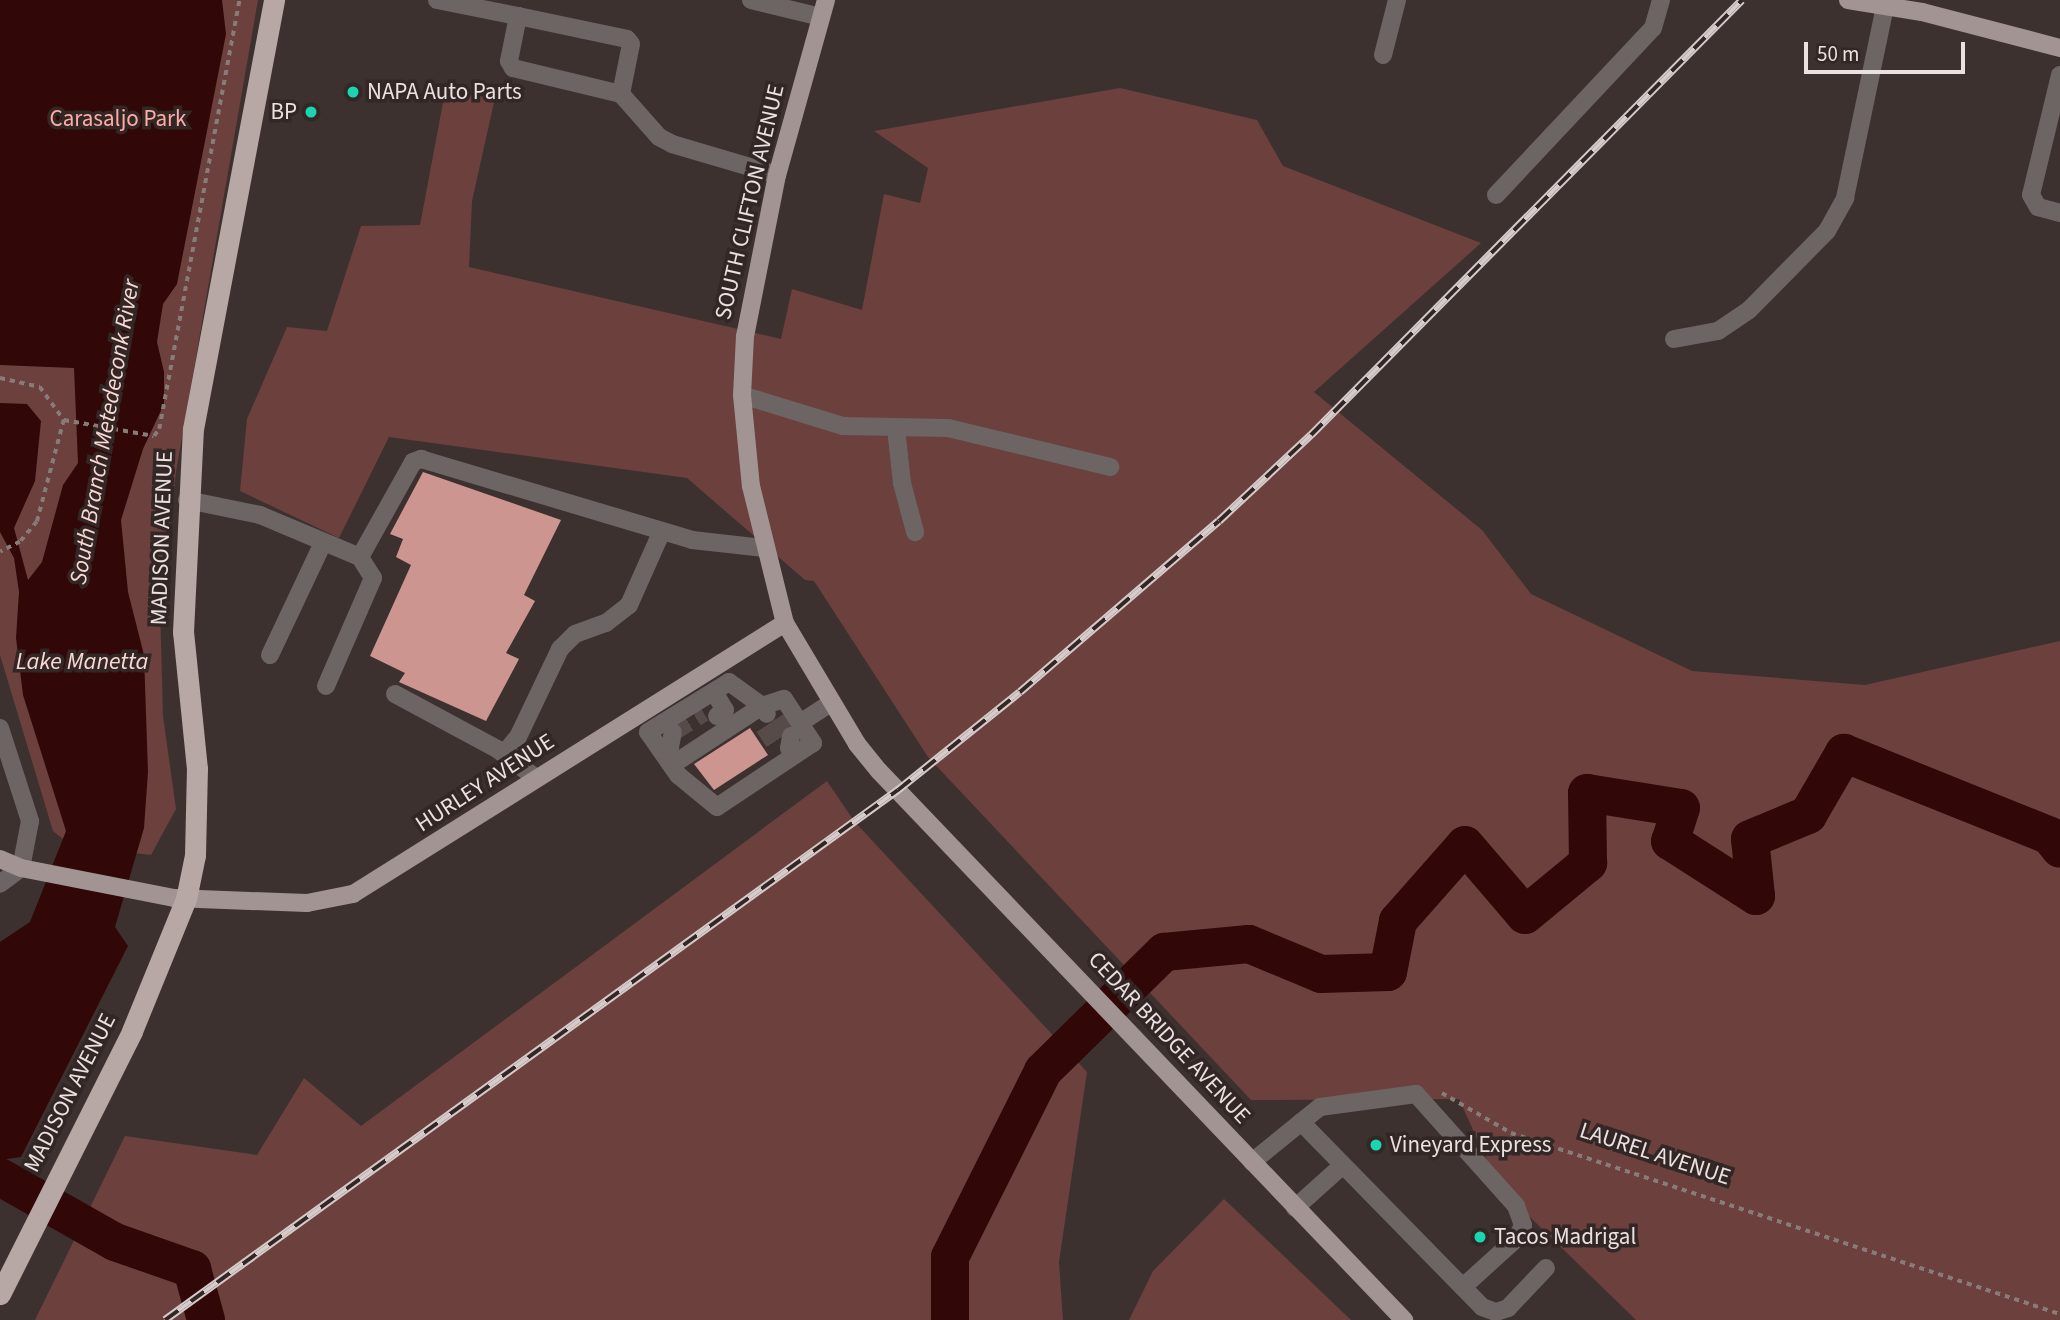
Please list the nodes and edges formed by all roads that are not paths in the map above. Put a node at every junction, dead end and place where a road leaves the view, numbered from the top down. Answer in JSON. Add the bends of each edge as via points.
{"nodes":[{"id":1,"x":274,"y":0,"type":"edge"},
{"id":2,"x":437,"y":0,"type":"edge"},
{"id":3,"x":751,"y":0,"type":"edge"},
{"id":4,"x":1397,"y":0,"type":"edge"},
{"id":5,"x":1661,"y":0,"type":"edge"},
{"id":6,"x":1848,"y":0,"type":"edge"},
{"id":7,"x":1885,"y":6,"type":"junction"},
{"id":8,"x":823,"y":9,"type":"edge"},
{"id":9,"x":518,"y":16,"type":"junction"},
{"id":10,"x":2060,"y":48,"type":"edge"},
{"id":11,"x":1383,"y":55,"type":"dead end"},
{"id":12,"x":2060,"y":75,"type":"edge"},
{"id":13,"x":621,"y":94,"type":"junction"},
{"id":14,"x":777,"y":175,"type":"junction"},
{"id":15,"x":1496,"y":195,"type":"dead end"},
{"id":16,"x":2060,"y":214,"type":"edge"},
{"id":17,"x":1674,"y":339,"type":"dead end"},
{"id":18,"x":742,"y":395,"type":"junction"},
{"id":19,"x":896,"y":428,"type":"junction"},
{"id":20,"x":1110,"y":467,"type":"dead end"},
{"id":21,"x":187,"y":500,"type":"junction"},
{"id":22,"x":662,"y":531,"type":"junction"},
{"id":23,"x":915,"y":532,"type":"dead end"},
{"id":24,"x":323,"y":544,"type":"junction"},
{"id":25,"x":765,"y":548,"type":"junction"},
{"id":26,"x":360,"y":557,"type":"junction"},
{"id":27,"x":785,"y":623,"type":"junction"},
{"id":28,"x":270,"y":655,"type":"dead end"},
{"id":29,"x":718,"y":665,"type":"junction"},
{"id":30,"x":326,"y":685,"type":"dead end"},
{"id":31,"x":721,"y":687,"type":"junction"},
{"id":32,"x":395,"y":694,"type":"dead end"},
{"id":33,"x":832,"y":702,"type":"junction"},
{"id":34,"x":635,"y":716,"type":"junction"},
{"id":35,"x":768,"y":716,"type":"junction"},
{"id":36,"x":710,"y":719,"type":"tunnel mouth"},
{"id":37,"x":0,"y":729,"type":"edge"},
{"id":38,"x":648,"y":732,"type":"junction"},
{"id":39,"x":791,"y":742,"type":"junction"},
{"id":40,"x":672,"y":749,"type":"junction"},
{"id":41,"x":504,"y":754,"type":"junction"},
{"id":42,"x":536,"y":778,"type":"junction"},
{"id":43,"x":0,"y":859,"type":"edge"},
{"id":44,"x":24,"y":869,"type":"junction"},
{"id":45,"x":0,"y":884,"type":"edge"},
{"id":46,"x":180,"y":899,"type":"junction"},
{"id":47,"x":1301,"y":1122,"type":"junction"},
{"id":48,"x":1252,"y":1162,"type":"junction"},
{"id":49,"x":1343,"y":1165,"type":"junction"},
{"id":50,"x":1295,"y":1208,"type":"junction"},
{"id":51,"x":1546,"y":1268,"type":"dead end"},
{"id":52,"x":1463,"y":1287,"type":"junction"},
{"id":53,"x":0,"y":1294,"type":"edge"},
{"id":54,"x":1404,"y":1320,"type":"edge"}],
"edges":[{"from":1,"to":21,"type":"highway","name":"MADISON AVENUE","via":[[193,429]]},
{"from":2,"to":9,"type":"street"},
{"from":3,"to":8,"type":"street"},
{"from":4,"to":11,"type":"street"},
{"from":5,"to":15,"type":"street","via":[[1653,28]]},
{"from":6,"to":7,"type":"main road"},
{"from":7,"to":10,"type":"main road"},
{"from":7,"to":17,"type":"street","via":[[1845,198],[1827,231],[1749,310],[1718,331]]},
{"from":8,"to":14,"type":"main road","name":"SOUTH CLIFTON AVENUE"},
{"from":9,"to":13,"type":"street","via":[[509,61],[513,68]]},
{"from":9,"to":13,"type":"street","via":[[627,40],[631,44]]},
{"from":12,"to":16,"type":"street","via":[[2031,195],[2038,207]]},
{"from":13,"to":14,"type":"street","via":[[659,137],[671,144]]},
{"from":14,"to":18,"type":"main road","name":"SOUTH CLIFTON AVENUE","via":[[753,276]]},
{"from":18,"to":19,"type":"street","via":[[843,426]]},
{"from":18,"to":25,"type":"main road","name":"SOUTH CLIFTON AVENUE","via":[[751,486]]},
{"from":19,"to":20,"type":"street","via":[[948,428]]},
{"from":19,"to":23,"type":"street","via":[[902,483]]},
{"from":21,"to":24,"type":"street","via":[[260,515]]},
{"from":21,"to":46,"type":"highway","name":"MADISON AVENUE","via":[[183,632],[197,769],[195,855]]},
{"from":22,"to":25,"type":"street","via":[[692,541]]},
{"from":22,"to":26,"type":"street","via":[[421,459],[413,462]]},
{"from":22,"to":41,"type":"street","via":[[629,605],[606,623],[575,634],[559,649],[518,737]]},
{"from":24,"to":26,"type":"street"},
{"from":24,"to":28,"type":"street"},
{"from":25,"to":27,"type":"main road","name":"SOUTH CLIFTON AVENUE"},
{"from":26,"to":30,"type":"street","via":[[373,578]]},
{"from":27,"to":29,"type":"main road","name":"HURLEY AVENUE"},
{"from":27,"to":33,"type":"main road","name":"SOUTH CLIFTON AVENUE"},
{"from":29,"to":31,"type":"street"},
{"from":29,"to":34,"type":"main road","name":"HURLEY AVENUE"},
{"from":31,"to":35,"type":"street"},
{"from":31,"to":36,"type":"street","via":[[724,710]]},
{"from":31,"to":38,"type":"street"},
{"from":32,"to":41,"type":"street"},
{"from":33,"to":39,"type":"street"},
{"from":33,"to":48,"type":"main road","name":"CEDAR BRIDGE AVENUE","via":[[857,744],[898,790]]},
{"from":34,"to":38,"type":"street"},
{"from":34,"to":42,"type":"main road","name":"HURLEY AVENUE"},
{"from":35,"to":39,"type":"street","via":[[784,699]]},
{"from":35,"to":40,"type":"street"},
{"from":37,"to":44,"type":"street","via":[[30,821]]},
{"from":38,"to":40,"type":"street"},
{"from":39,"to":40,"type":"street","via":[[717,807]]},
{"from":41,"to":42,"type":"street"},
{"from":42,"to":46,"type":"main road","name":"HURLEY AVENUE","via":[[353,894],[307,903]]},
{"from":43,"to":44,"type":"main road","name":"HURLEY AVENUE"},
{"from":44,"to":45,"type":"street"},
{"from":44,"to":46,"type":"main road","name":"HURLEY AVENUE"},
{"from":46,"to":53,"type":"highway","name":"MADISON AVENUE","via":[[132,1031]]},
{"from":47,"to":48,"type":"street"},
{"from":47,"to":49,"type":"street"},
{"from":47,"to":52,"type":"street","via":[[1320,1107],[1416,1094],[1516,1206],[1524,1225],[1517,1238]]},
{"from":48,"to":50,"type":"main road","name":"CEDAR BRIDGE AVENUE"},
{"from":49,"to":50,"type":"street"},
{"from":49,"to":52,"type":"street"},
{"from":50,"to":54,"type":"main road","name":"CEDAR BRIDGE AVENUE"},
{"from":51,"to":52,"type":"street","via":[[1508,1307],[1496,1312],[1482,1307]]}]}
